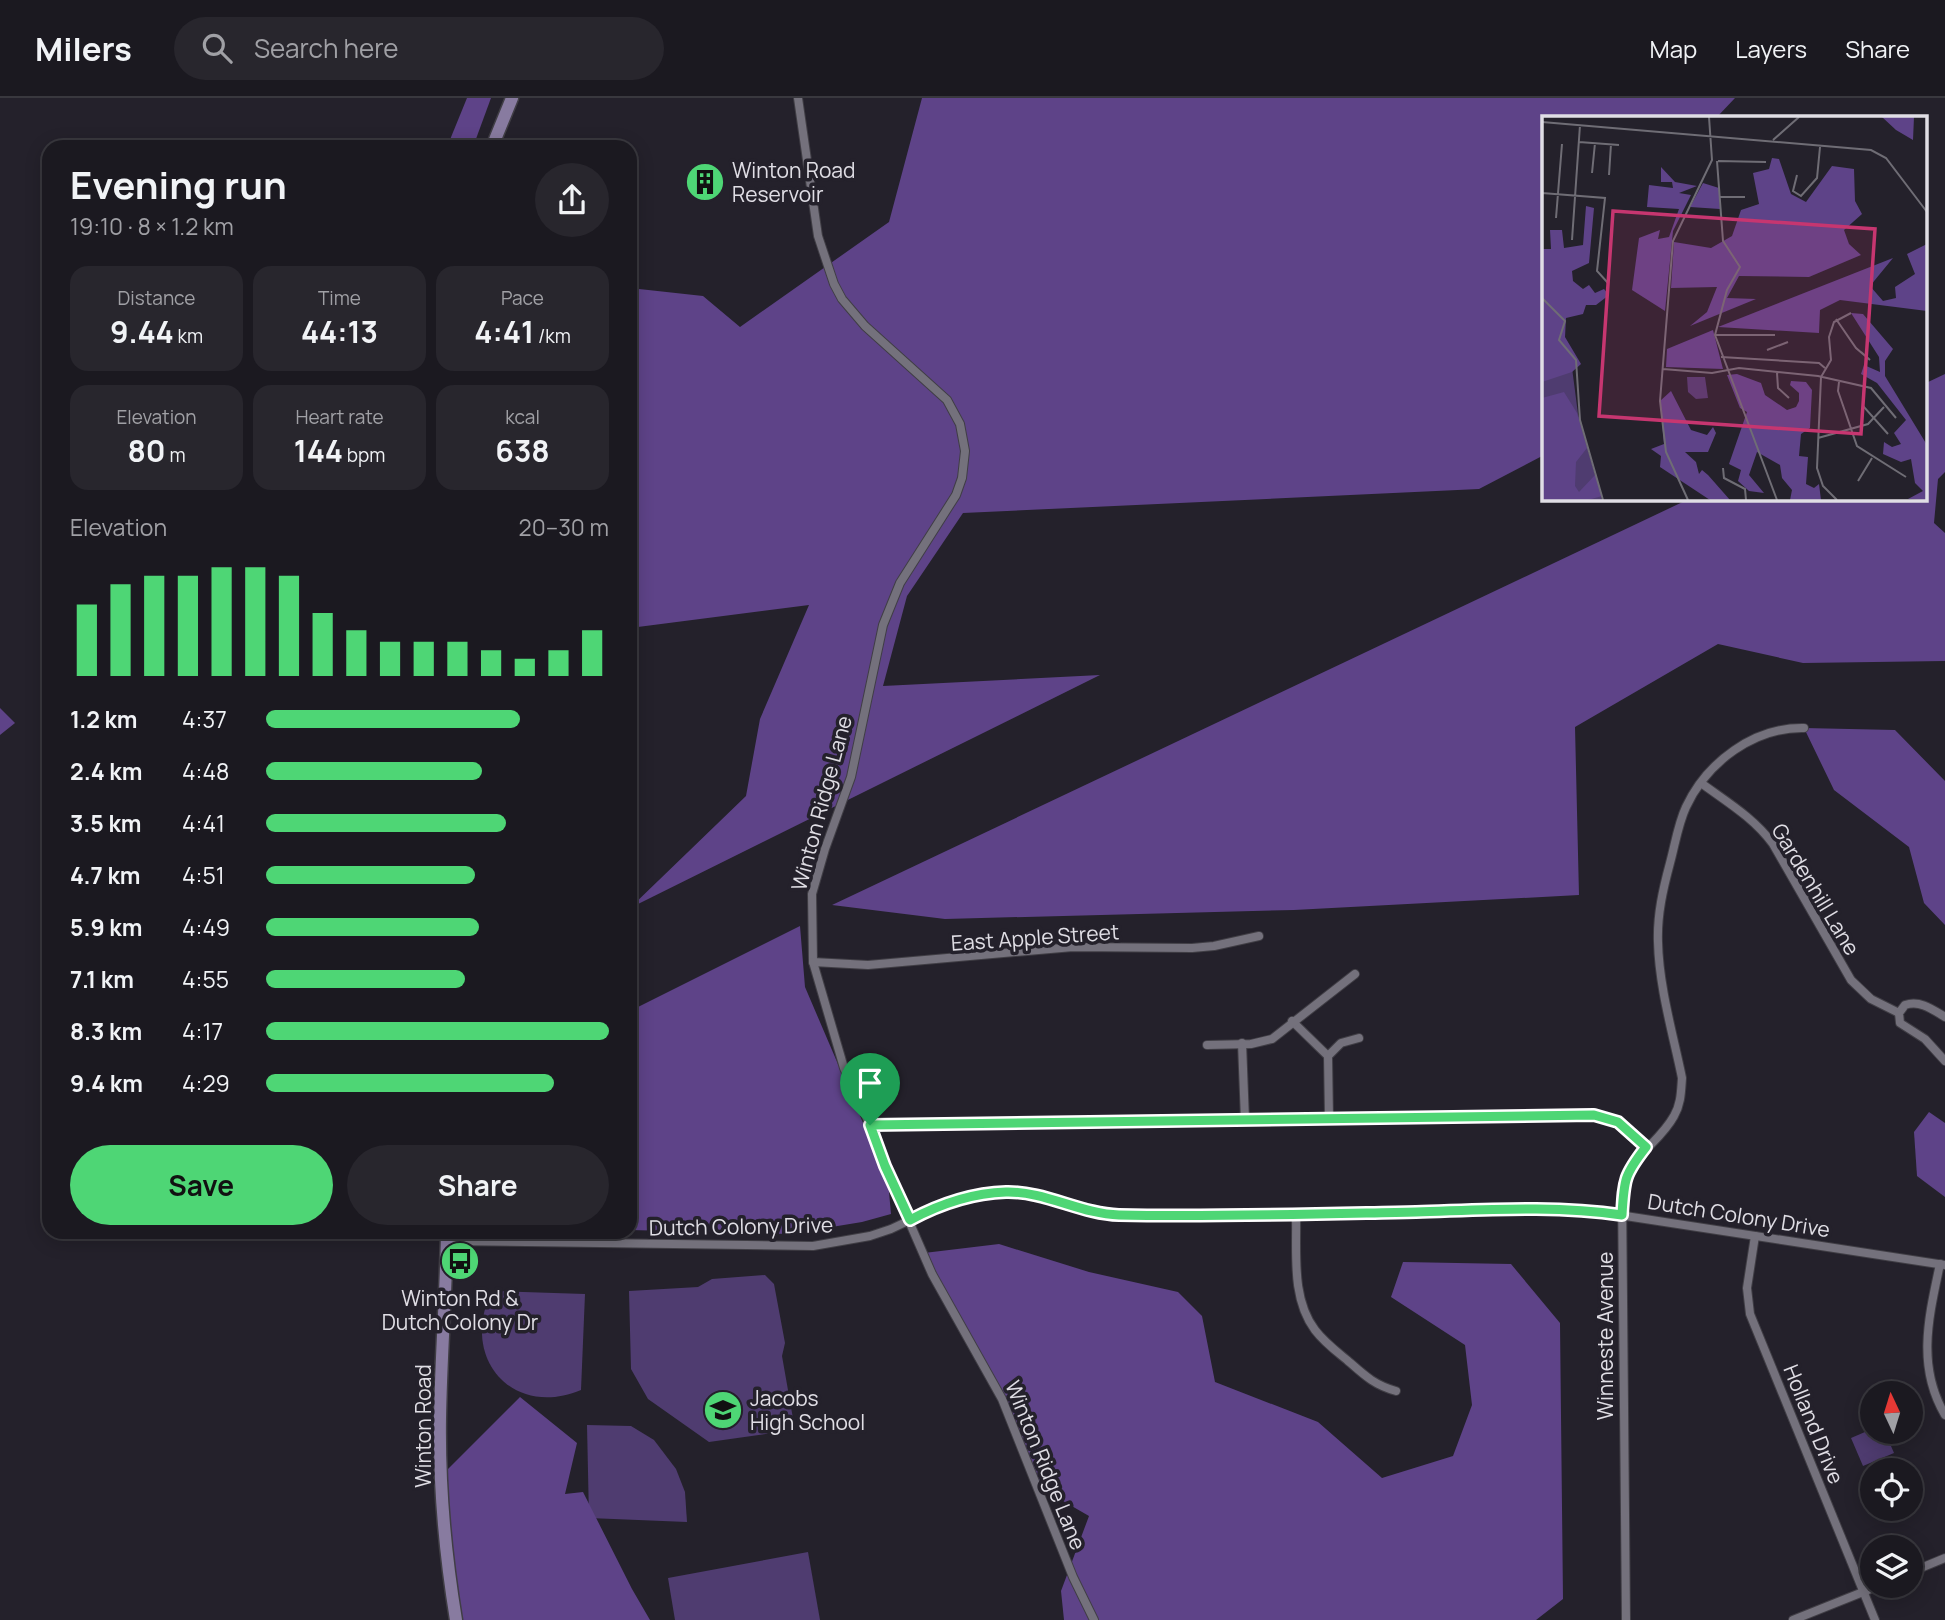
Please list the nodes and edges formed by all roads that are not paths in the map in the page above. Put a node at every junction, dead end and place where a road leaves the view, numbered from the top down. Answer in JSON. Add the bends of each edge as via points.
{"nodes":[{"id":1,"x":512,"y":98,"type":"edge"},
{"id":2,"x":798,"y":98,"type":"edge"},
{"id":3,"x":495,"y":140,"type":"edge"},
{"id":4,"x":1804,"y":728,"type":"dead end"},
{"id":5,"x":1700,"y":783,"type":"junction"},
{"id":6,"x":1259,"y":936,"type":"dead end"},
{"id":7,"x":813,"y":962,"type":"junction"},
{"id":8,"x":1354,"y":974,"type":"dead end"},
{"id":9,"x":1899,"y":1013,"type":"junction"},
{"id":10,"x":1945,"y":1017,"type":"edge"},
{"id":11,"x":1292,"y":1021,"type":"junction"},
{"id":12,"x":1359,"y":1038,"type":"dead end"},
{"id":13,"x":1242,"y":1044,"type":"junction"},
{"id":14,"x":1207,"y":1045,"type":"dead end"},
{"id":15,"x":1328,"y":1056,"type":"junction"},
{"id":16,"x":1945,"y":1061,"type":"edge"},
{"id":17,"x":1329,"y":1119,"type":"junction"},
{"id":18,"x":1245,"y":1120,"type":"junction"},
{"id":19,"x":870,"y":1125,"type":"junction"},
{"id":20,"x":1646,"y":1147,"type":"junction"},
{"id":21,"x":1296,"y":1215,"type":"junction"},
{"id":22,"x":1622,"y":1215,"type":"junction"},
{"id":23,"x":910,"y":1220,"type":"junction"},
{"id":24,"x":1755,"y":1236,"type":"junction"},
{"id":25,"x":447,"y":1239,"type":"edge"},
{"id":26,"x":528,"y":1239,"type":"edge"},
{"id":27,"x":1943,"y":1264,"type":"edge"},
{"id":28,"x":1396,"y":1391,"type":"dead end"},
{"id":29,"x":1945,"y":1415,"type":"edge"},
{"id":30,"x":1945,"y":1558,"type":"edge"},
{"id":31,"x":1923,"y":1567,"type":"edge"},
{"id":32,"x":1860,"y":1585,"type":"edge"},
{"id":33,"x":1860,"y":1593,"type":"edge"},
{"id":34,"x":1866,"y":1598,"type":"edge"},
{"id":35,"x":456,"y":1620,"type":"edge"},
{"id":36,"x":1094,"y":1620,"type":"edge"},
{"id":37,"x":1626,"y":1620,"type":"edge"},
{"id":38,"x":1793,"y":1620,"type":"edge"},
{"id":39,"x":1875,"y":1620,"type":"edge"}],
"edges":[{"from":1,"to":3,"type":"main road"},
{"from":2,"to":7,"type":"street","name":"Winton Ridge Lane","via":[[818,236],[834,284],[865,326],[947,400],[960,424],[965,451],[956,495],[900,583],[883,625],[851,777],[812,894]]},
{"from":4,"to":5,"type":"street","name":"Winneste Avenue","via":[[1783,729],[1754,739],[1724,757]]},
{"from":5,"to":9,"type":"street","name":"Gardenhill Lane","via":[[1763,830],[1851,980],[1871,999]]},
{"from":5,"to":20,"type":"street","name":"Winneste Avenue","via":[[1682,818],[1658,920],[1660,965],[1681,1092],[1673,1118]]},
{"from":6,"to":7,"type":"street","name":"East Apple Street","via":[[1192,948],[1073,947],[868,965]]},
{"from":7,"to":19,"type":"street","name":"Winton Ridge Lane","via":[[844,1068]]},
{"from":8,"to":11,"type":"street"},
{"from":9,"to":10,"type":"street","via":[[1912,1003]]},
{"from":9,"to":16,"type":"street","name":"Gardenhill Lane","via":[[1900,1023],[1925,1039]]},
{"from":11,"to":13,"type":"street","via":[[1272,1039]]},
{"from":11,"to":15,"type":"street"},
{"from":12,"to":15,"type":"street","via":[[1341,1043]]},
{"from":13,"to":14,"type":"street"},
{"from":13,"to":18,"type":"street"},
{"from":15,"to":17,"type":"street"},
{"from":17,"to":18,"type":"street"},
{"from":17,"to":20,"type":"street","via":[[1602,1116],[1618,1122]]},
{"from":18,"to":19,"type":"street"},
{"from":19,"to":23,"type":"street","name":"Winton Ridge Lane"},
{"from":20,"to":22,"type":"street","name":"Winneste Avenue","via":[[1626,1175]]},
{"from":21,"to":22,"type":"street","name":"Dutch Colony Drive","via":[[1492,1210]]},
{"from":21,"to":23,"type":"street","name":"Dutch Colony Drive","via":[[1116,1215],[1028,1192],[1006,1192],[962,1199]]},
{"from":21,"to":28,"type":"street","via":[[1298,1283],[1309,1320],[1325,1341],[1377,1386]]},
{"from":22,"to":24,"type":"street","name":"Dutch Colony Drive"},
{"from":22,"to":37,"type":"street","name":"Winneste Avenue"},
{"from":23,"to":26,"type":"street","name":"Dutch Colony Drive","via":[[870,1236],[813,1246]]},
{"from":23,"to":36,"type":"street","name":"Winton Ridge Lane","via":[[932,1274],[1002,1399]]},
{"from":24,"to":27,"type":"street","name":"Dutch Colony Drive"},
{"from":24,"to":32,"type":"street","name":"Holland Drive","via":[[1747,1289],[1750,1314]]},
{"from":25,"to":35,"type":"main road","name":"Winton Road","via":[[441,1476]]},
{"from":27,"to":29,"type":"street","via":[[1926,1349],[1930,1379]]},
{"from":30,"to":31,"type":"street"},
{"from":33,"to":38,"type":"street"},
{"from":34,"to":39,"type":"street","name":"Holland Drive"}]}
